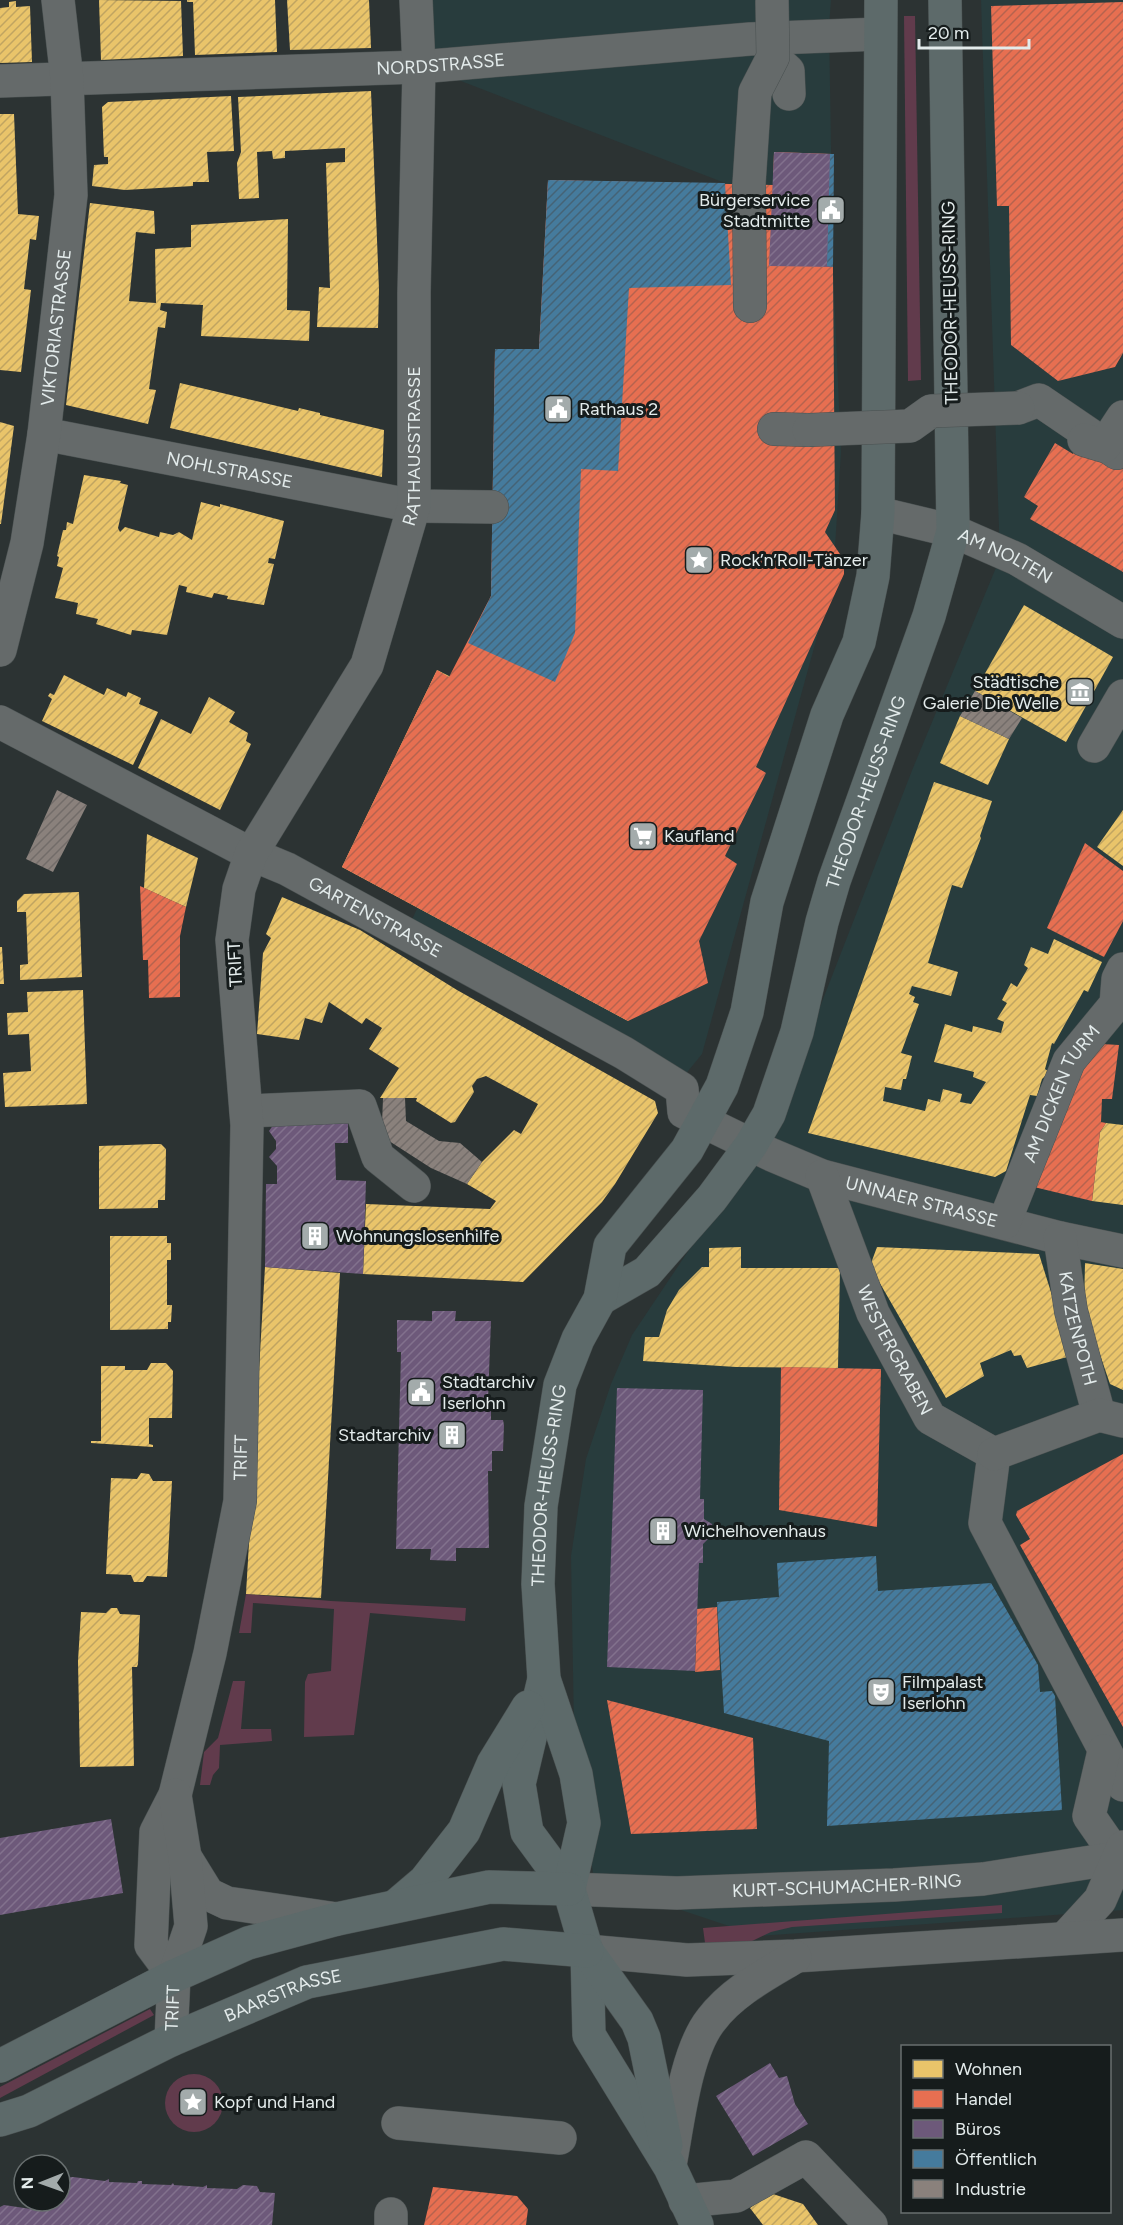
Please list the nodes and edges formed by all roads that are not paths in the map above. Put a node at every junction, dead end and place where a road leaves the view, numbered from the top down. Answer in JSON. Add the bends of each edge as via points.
{"nodes":[{"id":1,"x":58,"y":0,"type":"edge"},
{"id":2,"x":416,"y":0,"type":"edge"},
{"id":3,"x":772,"y":0,"type":"edge"},
{"id":4,"x":881,"y":0,"type":"edge"},
{"id":5,"x":946,"y":0,"type":"edge"},
{"id":6,"x":880,"y":34,"type":"junction"},
{"id":7,"x":772,"y":57,"type":"junction"},
{"id":8,"x":419,"y":67,"type":"junction"},
{"id":9,"x":67,"y":79,"type":"junction"},
{"id":10,"x":0,"y":81,"type":"edge"},
{"id":11,"x":789,"y":94,"type":"dead end"},
{"id":12,"x":750,"y":306,"type":"dead end"},
{"id":13,"x":1123,"y":417,"type":"edge"},
{"id":14,"x":774,"y":429,"type":"dead end"},
{"id":15,"x":1054,"y":430,"type":"dead end"},
{"id":16,"x":44,"y":434,"type":"junction"},
{"id":17,"x":1111,"y":449,"type":"junction"},
{"id":18,"x":414,"y":506,"type":"junction"},
{"id":19,"x":492,"y":507,"type":"dead end"},
{"id":20,"x":878,"y":513,"type":"junction"},
{"id":21,"x":953,"y":531,"type":"junction"},
{"id":22,"x":1123,"y":622,"type":"edge"},
{"id":23,"x":0,"y":650,"type":"edge"},
{"id":24,"x":1123,"y":696,"type":"edge"},
{"id":25,"x":0,"y":722,"type":"edge"},
{"id":26,"x":1094,"y":746,"type":"dead end"},
{"id":27,"x":251,"y":854,"type":"junction"},
{"id":28,"x":1123,"y":969,"type":"edge"},
{"id":29,"x":1119,"y":1009,"type":"edge"},
{"id":30,"x":246,"y":1111,"type":"junction"},
{"id":31,"x":727,"y":1134,"type":"junction"},
{"id":32,"x":822,"y":1176,"type":"junction"},
{"id":33,"x":414,"y":1186,"type":"dead end"},
{"id":34,"x":1004,"y":1223,"type":"junction"},
{"id":35,"x":1060,"y":1238,"type":"junction"},
{"id":36,"x":1123,"y":1251,"type":"edge"},
{"id":37,"x":600,"y":1299,"type":"junction"},
{"id":38,"x":1111,"y":1418,"type":"edge"},
{"id":39,"x":994,"y":1454,"type":"junction"},
{"id":40,"x":544,"y":1679,"type":"junction"},
{"id":41,"x":1104,"y":1751,"type":"junction"},
{"id":42,"x":1123,"y":1785,"type":"edge"},
{"id":43,"x":175,"y":1795,"type":"junction"},
{"id":44,"x":185,"y":1857,"type":"junction"},
{"id":45,"x":1122,"y":1857,"type":"edge"},
{"id":46,"x":569,"y":1889,"type":"junction"},
{"id":47,"x":396,"y":1906,"type":"junction"},
{"id":48,"x":337,"y":1919,"type":"junction"},
{"id":49,"x":1123,"y":1935,"type":"edge"},
{"id":50,"x":1066,"y":1937,"type":"junction"},
{"id":51,"x":587,"y":1951,"type":"junction"},
{"id":52,"x":795,"y":1956,"type":"junction"},
{"id":53,"x":174,"y":1976,"type":"junction"},
{"id":54,"x":171,"y":2040,"type":"junction"},
{"id":55,"x":0,"y":2066,"type":"edge"},
{"id":56,"x":0,"y":2120,"type":"edge"},
{"id":57,"x":408,"y":2124,"type":"dead end"},
{"id":58,"x":560,"y":2138,"type":"dead end"},
{"id":59,"x":670,"y":2167,"type":"junction"},
{"id":60,"x":691,"y":2213,"type":"edge"},
{"id":61,"x":871,"y":2225,"type":"edge"}],
"edges":[{"from":1,"to":9,"type":"street","name":"VIKTORIASTRASSE"},
{"from":2,"to":8,"type":"street","name":"RATHAUSSTRASSE"},
{"from":3,"to":7,"type":"street","bridge":true},
{"from":4,"to":6,"type":"main road","name":"THEODOR-HEUSS-RING"},
{"from":5,"to":21,"type":"main road","name":"THEODOR-HEUSS-RING"},
{"from":6,"to":8,"type":"street","name":"NORDSTRASSE","via":[[771,38]]},
{"from":6,"to":20,"type":"main road","name":"THEODOR-HEUSS-RING"},
{"from":7,"to":11,"type":"street","via":[[788,71]]},
{"from":7,"to":12,"type":"street","bridge":true,"via":[[755,92],[749,184]]},
{"from":8,"to":9,"type":"street","name":"NORDSTRASSE"},
{"from":8,"to":18,"type":"street","name":"RATHAUSSTRASSE"},
{"from":9,"to":10,"type":"street","name":"NORDSTRASSE"},
{"from":9,"to":16,"type":"street","name":"VIKTORIASTRASSE","via":[[71,195]]},
{"from":13,"to":17,"type":"street"},
{"from":14,"to":17,"type":"street","bridge":true,"via":[[910,426],[931,411],[1018,408],[1039,400]]},
{"from":15,"to":17,"type":"street"},
{"from":16,"to":18,"type":"street","name":"NOHLSTRASSE"},
{"from":16,"to":23,"type":"street","name":"VIKTORIASTRASSE","via":[[27,543]]},
{"from":18,"to":19,"type":"street","name":"NOHLSTRASSE"},
{"from":18,"to":27,"type":"street","name":"RATHAUSSTRASSE","via":[[367,665]]},
{"from":20,"to":21,"type":"street","name":"AM NOLTEN"},
{"from":20,"to":31,"type":"main road","name":"THEODOR-HEUSS-RING","via":[[873,576],[859,642],[827,714],[767,902],[747,1012],[722,1086]]},
{"from":21,"to":22,"type":"street","name":"AM NOLTEN","via":[[1017,559]]},
{"from":21,"to":31,"type":"main road","name":"THEODOR-HEUSS-RING","via":[[929,616],[834,881],[797,1032],[769,1114]]},
{"from":24,"to":26,"type":"street"},
{"from":25,"to":27,"type":"street","name":"GARTENSTRASSE"},
{"from":27,"to":30,"type":"street","name":"TRIFT","via":[[239,889],[232,940]]},
{"from":27,"to":31,"type":"street","name":"GARTENSTRASSE","via":[[287,869],[624,1053],[682,1089],[684,1112]]},
{"from":28,"to":29,"type":"street","name":"AM DICKEN TURM","via":[[1118,979]]},
{"from":29,"to":34,"type":"street","name":"AM DICKEN TURM","via":[[1069,1061]]},
{"from":30,"to":33,"type":"street","via":[[360,1106],[378,1157]]},
{"from":30,"to":43,"type":"street","name":"TRIFT","via":[[240,1501],[210,1653]]},
{"from":31,"to":32,"type":"street","name":"UNNAER STRASSE"},
{"from":31,"to":37,"type":"main road","name":"THEODOR-HEUSS-RING","via":[[712,1198],[646,1272]]},
{"from":31,"to":37,"type":"main road","name":"THEODOR-HEUSS-RING","via":[[687,1150],[610,1246]]},
{"from":32,"to":34,"type":"street","name":"UNNAER STRASSE"},
{"from":32,"to":39,"type":"street","name":"WESTERGRABEN","via":[[873,1313],[930,1418]]},
{"from":34,"to":35,"type":"street","name":"UNNAER STRASSE"},
{"from":35,"to":36,"type":"street","name":"UNNAER STRASSE"},
{"from":35,"to":38,"type":"street","name":"KATZENPOTH","via":[[1071,1311]]},
{"from":37,"to":40,"type":"main road","name":"THEODOR-HEUSS-RING","via":[[578,1339],[560,1385],[550,1435],[541,1506],[538,1584]]},
{"from":38,"to":39,"type":"street","name":"KATZENPOTH"},
{"from":39,"to":41,"type":"street","via":[[986,1523]]},
{"from":40,"to":46,"type":"main road","name":"THEODOR-HEUSS-RING","via":[[576,1774],[584,1823]]},
{"from":40,"to":46,"type":"main road","name":"THEODOR-HEUSS-RING","via":[[519,1784],[527,1832]]},
{"from":40,"to":47,"type":"main road","via":[[493,1764],[464,1831],[425,1881]]},
{"from":41,"to":42,"type":"street"},
{"from":41,"to":45,"type":"street","via":[[1089,1816]]},
{"from":43,"to":44,"type":"street","name":"TRIFT"},
{"from":43,"to":53,"type":"street","name":"TRIFT","via":[[156,1832],[151,1946]]},
{"from":44,"to":48,"type":"street","name":"TRIFT","via":[[208,1894],[227,1903]]},
{"from":44,"to":53,"type":"street","name":"TRIFT","via":[[191,1926]]},
{"from":45,"to":46,"type":"street","name":"KURT-SCHUMACHER-RING","via":[[982,1879],[894,1885],[677,1893]]},
{"from":45,"to":50,"type":"street","via":[[1100,1900]]},
{"from":46,"to":47,"type":"main road","via":[[489,1887]]},
{"from":46,"to":51,"type":"main road","name":"THEODOR-HEUSS-RING"},
{"from":47,"to":48,"type":"main road"},
{"from":48,"to":53,"type":"main road","via":[[248,1943]]},
{"from":49,"to":50,"type":"street"},
{"from":50,"to":52,"type":"street"},
{"from":51,"to":52,"type":"street","via":[[687,1960]]},
{"from":51,"to":54,"type":"main road","name":"BAARSTRASSE","via":[[503,1944],[307,1982]]},
{"from":51,"to":59,"type":"main road","via":[[637,2021],[644,2038]]},
{"from":51,"to":59,"type":"main road","via":[[589,2035]]},
{"from":52,"to":59,"type":"street","via":[[744,1988],[711,2020],[700,2039],[683,2091]]},
{"from":53,"to":54,"type":"street","name":"TRIFT"},
{"from":53,"to":55,"type":"main road"},
{"from":54,"to":56,"type":"main road","name":"BAARSTRASSE","via":[[29,2110]]},
{"from":57,"to":58,"type":"street"},
{"from":59,"to":60,"type":"main road"},
{"from":60,"to":61,"type":"street","via":[[736,2196],[806,2157]]}]}
